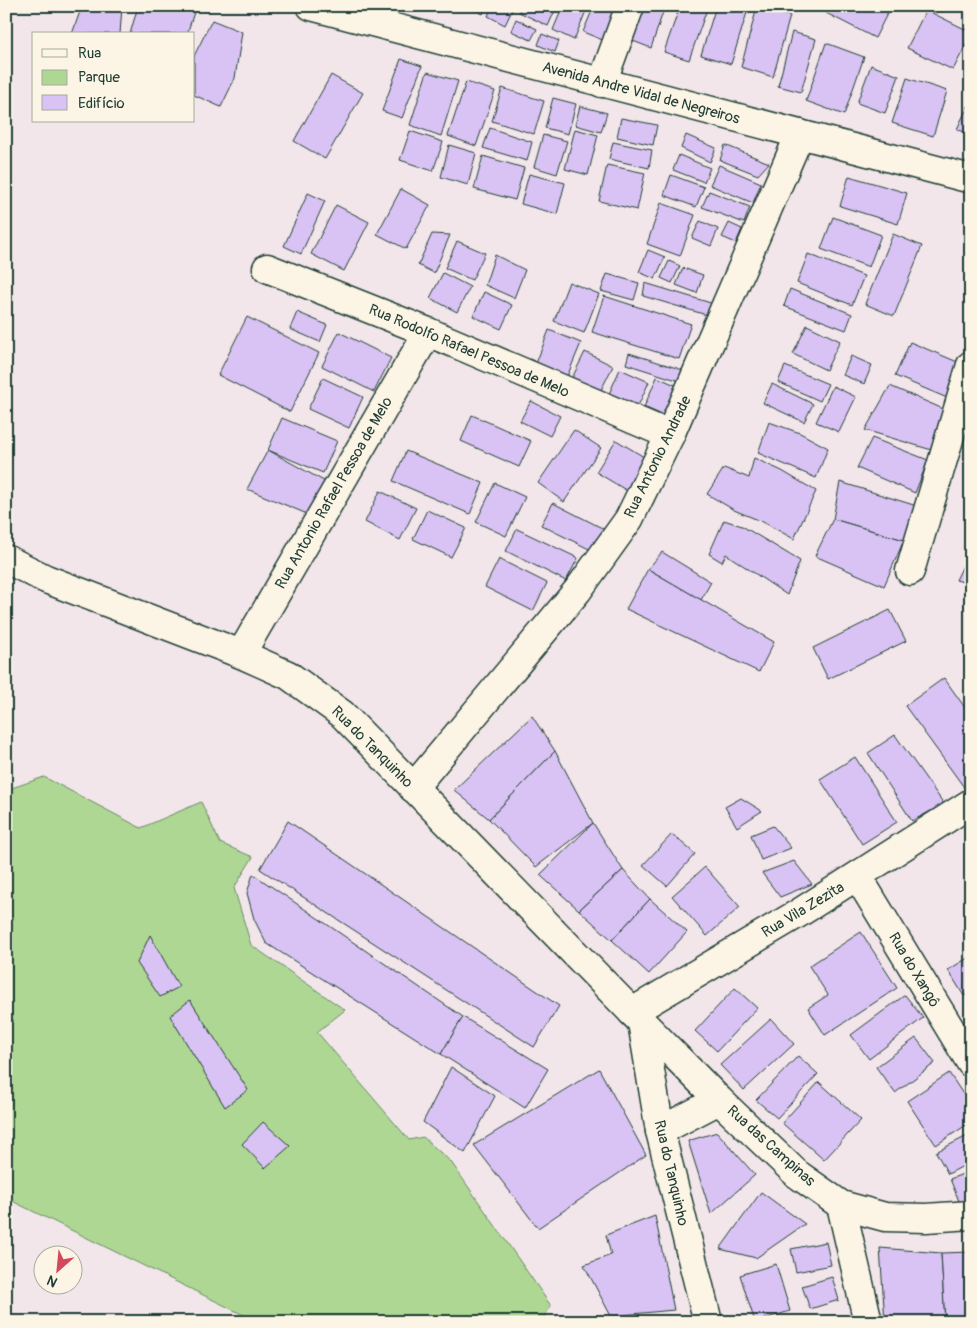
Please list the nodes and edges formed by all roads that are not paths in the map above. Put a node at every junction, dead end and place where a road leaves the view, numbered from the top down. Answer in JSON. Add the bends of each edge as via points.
{"nodes":[{"id":1,"x":311,"y":6,"type":"edge"},
{"id":2,"x":630,"y":6,"type":"edge"},
{"id":3,"x":373,"y":14,"type":"edge"},
{"id":4,"x":602,"y":82,"type":"junction"},
{"id":5,"x":800,"y":134,"type":"junction"},
{"id":6,"x":971,"y":179,"type":"edge"},
{"id":7,"x":267,"y":268,"type":"dead end"},
{"id":8,"x":428,"y":332,"type":"junction"},
{"id":9,"x":971,"y":365,"type":"edge"},
{"id":10,"x":670,"y":435,"type":"junction"},
{"id":11,"x":6,"y":559,"type":"edge"},
{"id":12,"x":910,"y":571,"type":"dead end"},
{"id":13,"x":241,"y":654,"type":"junction"},
{"id":14,"x":413,"y":788,"type":"junction"},
{"id":15,"x":971,"y":803,"type":"edge"},
{"id":16,"x":858,"y":877,"type":"junction"},
{"id":17,"x":637,"y":1017,"type":"junction"},
{"id":18,"x":971,"y":1063,"type":"edge"},
{"id":19,"x":719,"y":1100,"type":"junction"},
{"id":20,"x":660,"y":1131,"type":"junction"},
{"id":21,"x":841,"y":1205,"type":"junction"},
{"id":22,"x":971,"y":1215,"type":"edge"},
{"id":23,"x":708,"y":1322,"type":"edge"},
{"id":24,"x":868,"y":1322,"type":"edge"}],
"edges":[{"from":1,"to":3,"type":"street","name":"Avenida Andre Vidal de Negreiros"},
{"from":2,"to":4,"type":"street"},
{"from":3,"to":4,"type":"street","name":"Avenida Andre Vidal de Negreiros"},
{"from":4,"to":5,"type":"street","name":"Avenida Andre Vidal de Negreiros"},
{"from":5,"to":6,"type":"street","name":"Avenida Andre Vidal de Negreiros"},
{"from":5,"to":10,"type":"street","name":"Rua Antonio Andrade"},
{"from":7,"to":8,"type":"street","name":"Rua Rodolfo Rafael Pessoa de Melo"},
{"from":8,"to":10,"type":"street","name":"Rua Rodolfo Rafael Pessoa de Melo"},
{"from":8,"to":13,"type":"street","name":"Rua Antonio Rafael Pessoa de Melo"},
{"from":9,"to":12,"type":"street"},
{"from":10,"to":14,"type":"street","name":"Rua Antonio Andrade","via":[[630,519],[584,582]]},
{"from":11,"to":13,"type":"street","name":"Rua do Tanquinho","via":[[46,579]]},
{"from":13,"to":14,"type":"street","name":"Rua do Tanquinho","via":[[288,675],[342,714]]},
{"from":14,"to":17,"type":"street","name":"Rua do Tanquinho"},
{"from":15,"to":16,"type":"street","name":"Rua Vila Zezita"},
{"from":16,"to":17,"type":"street","name":"Rua Vila Zezita"},
{"from":16,"to":18,"type":"street","name":"Rua do Xangô"},
{"from":17,"to":19,"type":"street","name":"Rua das Campinas"},
{"from":17,"to":20,"type":"street","name":"Rua do Tanquinho"},
{"from":19,"to":20,"type":"street"},
{"from":19,"to":21,"type":"street","name":"Rua das Campinas","via":[[797,1174]]},
{"from":20,"to":23,"type":"street","name":"Rua do Tanquinho"},
{"from":21,"to":22,"type":"street","name":"Rua das Campinas","via":[[885,1218]]},
{"from":21,"to":24,"type":"street"}]}
